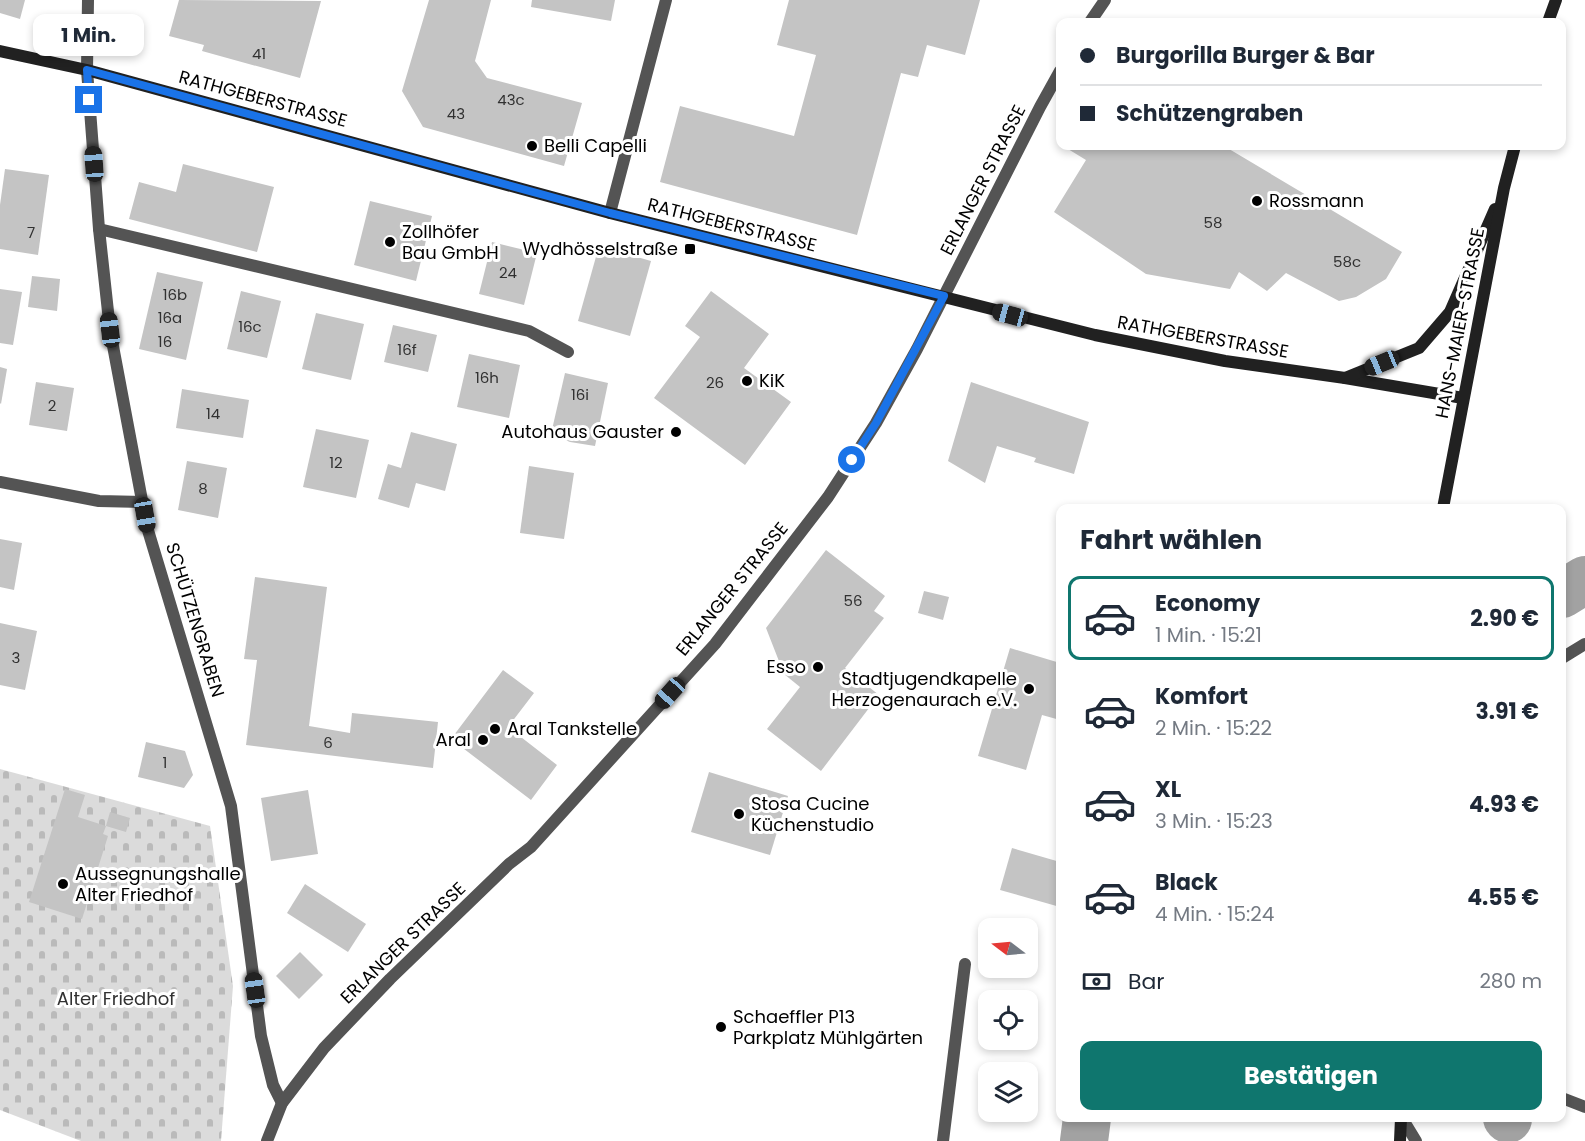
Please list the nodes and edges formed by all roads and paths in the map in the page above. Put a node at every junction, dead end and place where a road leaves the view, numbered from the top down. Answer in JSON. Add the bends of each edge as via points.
{"nodes":[{"id":1,"x":88,"y":0,"type":"edge"},
{"id":2,"x":666,"y":0,"type":"edge"},
{"id":3,"x":1105,"y":0,"type":"edge"},
{"id":4,"x":1556,"y":0,"type":"edge"},
{"id":5,"x":1093,"y":18,"type":"edge"},
{"id":6,"x":1549,"y":18,"type":"edge"},
{"id":7,"x":0,"y":51,"type":"edge"},
{"id":8,"x":87,"y":70,"type":"junction"},
{"id":9,"x":1056,"y":78,"type":"edge"},
{"id":10,"x":1514,"y":150,"type":"edge"},
{"id":11,"x":1504,"y":188,"type":"junction"},
{"id":12,"x":610,"y":213,"type":"junction"},
{"id":13,"x":99,"y":229,"type":"junction"},
{"id":14,"x":944,"y":296,"type":"junction"},
{"id":15,"x":568,"y":352,"type":"dead end"},
{"id":16,"x":1345,"y":378,"type":"junction"},
{"id":17,"x":1463,"y":398,"type":"junction"},
{"id":18,"x":0,"y":482,"type":"edge"},
{"id":19,"x":143,"y":502,"type":"junction"},
{"id":20,"x":1444,"y":504,"type":"edge"},
{"id":21,"x":1585,"y":644,"type":"edge"},
{"id":22,"x":1566,"y":656,"type":"edge"},
{"id":23,"x":965,"y":964,"type":"dead end"},
{"id":24,"x":1566,"y":1100,"type":"edge"},
{"id":25,"x":282,"y":1103,"type":"junction"},
{"id":26,"x":1585,"y":1107,"type":"edge"},
{"id":27,"x":1402,"y":1122,"type":"edge"},
{"id":28,"x":1404,"y":1122,"type":"edge"},
{"id":29,"x":267,"y":1141,"type":"edge"},
{"id":30,"x":943,"y":1141,"type":"edge"},
{"id":31,"x":1400,"y":1141,"type":"edge"},
{"id":32,"x":1416,"y":1141,"type":"edge"}],
"edges":[{"from":1,"to":8,"type":"street","name":"SCHÜTZENGRABEN"},
{"from":2,"to":12,"type":"street"},
{"from":3,"to":5,"type":"street"},
{"from":4,"to":6,"type":"street"},
{"from":7,"to":8,"type":"street","name":"RATHGEBERSTRASSE"},
{"from":8,"to":12,"type":"street","name":"RATHGEBERSTRASSE"},
{"from":8,"to":13,"type":"street","name":"SCHÜTZENGRABEN"},
{"from":9,"to":14,"type":"street","name":"ERLANGER STRASSE"},
{"from":10,"to":11,"type":"street","name":"HANS-MAIER-STRASSE"},
{"from":11,"to":16,"type":"street","via":[[1450,312],[1419,348]]},
{"from":11,"to":17,"type":"street","name":"HANS-MAIER-STRASSE"},
{"from":12,"to":14,"type":"street","name":"RATHGEBERSTRASSE"},
{"from":13,"to":15,"type":"street","via":[[529,331]]},
{"from":13,"to":19,"type":"street","name":"SCHÜTZENGRABEN","via":[[110,330]]},
{"from":14,"to":16,"type":"street","name":"RATHGEBERSTRASSE","via":[[1119,341]]},
{"from":14,"to":25,"type":"street","name":"ERLANGER STRASSE","via":[[876,423],[828,497],[715,644],[531,847],[390,979],[324,1048]]},
{"from":16,"to":17,"type":"street","name":"RATHGEBERSTRASSE"},
{"from":17,"to":20,"type":"street","name":"HANS-MAIER-STRASSE"},
{"from":18,"to":19,"type":"street","via":[[99,501]]},
{"from":19,"to":25,"type":"street","name":"SCHÜTZENGRABEN","via":[[147,527],[231,806],[261,1036],[273,1085]]},
{"from":21,"to":22,"type":"street"},
{"from":23,"to":30,"type":"street"},
{"from":24,"to":26,"type":"street"},
{"from":25,"to":29,"type":"street","name":"ERLANGER STRASSE"},
{"from":27,"to":31,"type":"street"},
{"from":28,"to":32,"type":"street"}]}
